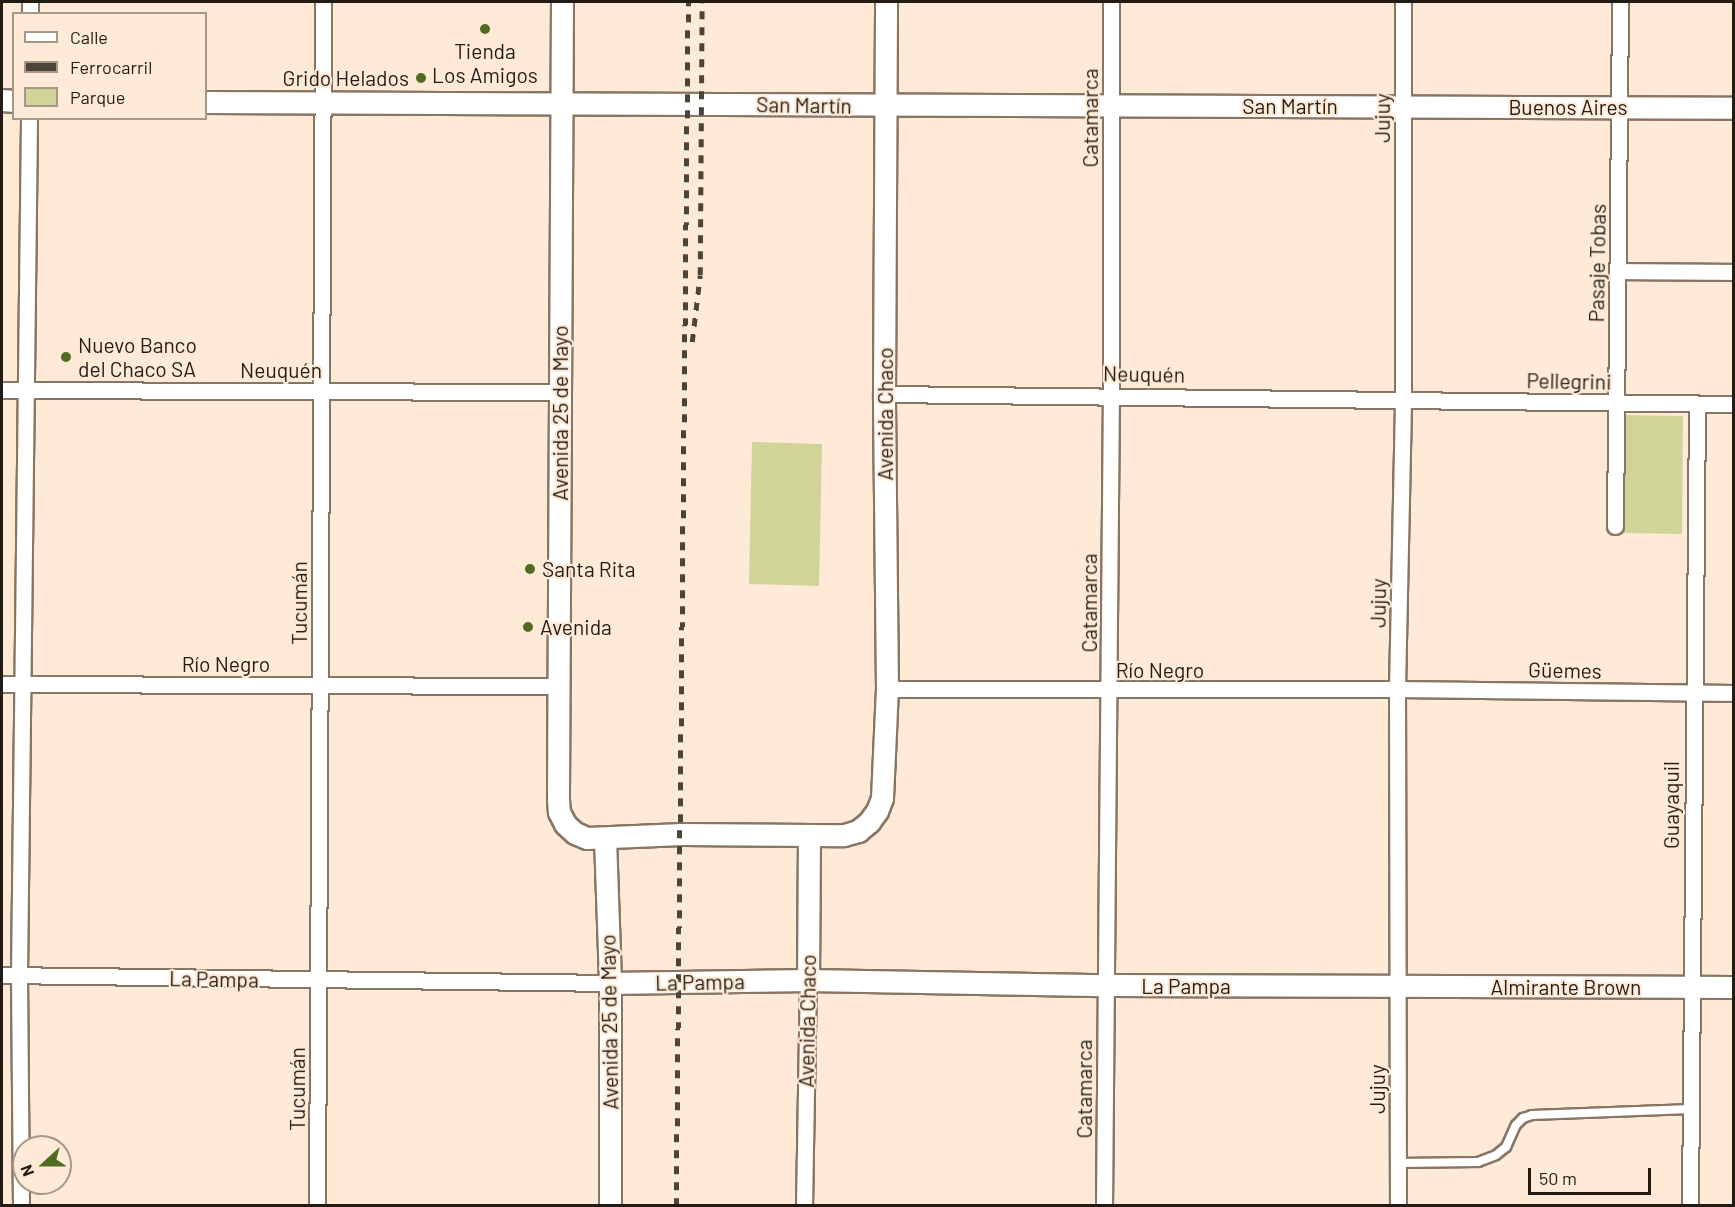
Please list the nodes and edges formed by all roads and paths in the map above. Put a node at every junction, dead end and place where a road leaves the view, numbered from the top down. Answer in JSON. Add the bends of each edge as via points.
{"nodes":[{"id":1,"x":323,"y":2,"type":"edge"},
{"id":2,"x":562,"y":2,"type":"edge"},
{"id":3,"x":886,"y":2,"type":"edge"},
{"id":4,"x":1111,"y":2,"type":"edge"},
{"id":5,"x":1402,"y":2,"type":"edge"},
{"id":6,"x":1620,"y":2,"type":"edge"},
{"id":7,"x":207,"y":102,"type":"edge"},
{"id":8,"x":322,"y":103,"type":"junction"},
{"id":9,"x":562,"y":104,"type":"junction"},
{"id":10,"x":1111,"y":105,"type":"junction"},
{"id":11,"x":885,"y":106,"type":"junction"},
{"id":12,"x":1403,"y":107,"type":"junction"},
{"id":13,"x":1619,"y":108,"type":"junction"},
{"id":14,"x":1734,"y":108,"type":"edge"},
{"id":15,"x":29,"y":120,"type":"edge"},
{"id":16,"x":1618,"y":271,"type":"junction"},
{"id":17,"x":1734,"y":272,"type":"edge"},
{"id":18,"x":2,"y":390,"type":"edge"},
{"id":19,"x":26,"y":390,"type":"junction"},
{"id":20,"x":321,"y":391,"type":"junction"},
{"id":21,"x":560,"y":392,"type":"junction"},
{"id":22,"x":884,"y":394,"type":"junction"},
{"id":23,"x":1111,"y":395,"type":"junction"},
{"id":24,"x":1403,"y":398,"type":"junction"},
{"id":25,"x":1617,"y":403,"type":"junction"},
{"id":26,"x":1697,"y":404,"type":"junction"},
{"id":27,"x":1734,"y":404,"type":"edge"},
{"id":28,"x":1616,"y":526,"type":"dead end"},
{"id":29,"x":2,"y":684,"type":"edge"},
{"id":30,"x":23,"y":684,"type":"junction"},
{"id":31,"x":320,"y":686,"type":"junction"},
{"id":32,"x":559,"y":686,"type":"junction"},
{"id":33,"x":887,"y":689,"type":"junction"},
{"id":34,"x":1397,"y":689,"type":"junction"},
{"id":35,"x":1109,"y":691,"type":"junction"},
{"id":36,"x":1693,"y":692,"type":"junction"},
{"id":37,"x":1734,"y":693,"type":"edge"},
{"id":38,"x":809,"y":836,"type":"junction"},
{"id":39,"x":605,"y":838,"type":"junction"},
{"id":40,"x":2,"y":975,"type":"edge"},
{"id":41,"x":19,"y":975,"type":"junction"},
{"id":42,"x":808,"y":980,"type":"junction"},
{"id":43,"x":318,"y":981,"type":"junction"},
{"id":44,"x":610,"y":983,"type":"junction"},
{"id":45,"x":1105,"y":985,"type":"junction"},
{"id":46,"x":1691,"y":986,"type":"junction"},
{"id":47,"x":1398,"y":987,"type":"junction"},
{"id":48,"x":1734,"y":987,"type":"edge"},
{"id":49,"x":1691,"y":1109,"type":"junction"},
{"id":50,"x":1398,"y":1163,"type":"junction"},
{"id":51,"x":21,"y":1206,"type":"edge"},
{"id":52,"x":317,"y":1206,"type":"edge"},
{"id":53,"x":610,"y":1206,"type":"edge"},
{"id":54,"x":804,"y":1206,"type":"edge"},
{"id":55,"x":1104,"y":1206,"type":"edge"},
{"id":56,"x":1398,"y":1206,"type":"edge"},
{"id":57,"x":1690,"y":1206,"type":"edge"}],
"edges":[{"from":1,"to":8,"type":"street","name":"Tucumán"},
{"from":2,"to":9,"type":"street","name":"Avenida 25 de Mayo"},
{"from":3,"to":11,"type":"street","name":"Avenida Chaco"},
{"from":4,"to":10,"type":"street","name":"Catamarca"},
{"from":5,"to":12,"type":"street","name":"Jujuy"},
{"from":6,"to":13,"type":"street","name":"Pasaje Tobas"},
{"from":7,"to":8,"type":"street","name":"San Martín"},
{"from":8,"to":9,"type":"street","name":"San Martín"},
{"from":8,"to":20,"type":"street","name":"Tucumán"},
{"from":9,"to":11,"type":"street","name":"San Martín"},
{"from":9,"to":21,"type":"street","name":"Avenida 25 de Mayo"},
{"from":10,"to":11,"type":"street","name":"San Martín"},
{"from":10,"to":12,"type":"street","name":"San Martín"},
{"from":10,"to":23,"type":"street","name":"Catamarca"},
{"from":11,"to":22,"type":"street","name":"Avenida Chaco"},
{"from":12,"to":13,"type":"street","name":"Buenos Aires"},
{"from":12,"to":24,"type":"street","name":"Jujuy"},
{"from":13,"to":14,"type":"street","name":"Buenos Aires"},
{"from":13,"to":16,"type":"street","name":"Pasaje Tobas"},
{"from":15,"to":19,"type":"street"},
{"from":16,"to":17,"type":"street"},
{"from":16,"to":25,"type":"street","name":"Pasaje Tobas"},
{"from":18,"to":19,"type":"street","name":"Neuquén"},
{"from":19,"to":20,"type":"street","name":"Neuquén"},
{"from":19,"to":30,"type":"street"},
{"from":20,"to":21,"type":"street","name":"Neuquén"},
{"from":20,"to":31,"type":"street","name":"Tucumán"},
{"from":21,"to":32,"type":"street","name":"Avenida 25 de Mayo"},
{"from":22,"to":23,"type":"street","name":"Neuquén"},
{"from":22,"to":33,"type":"street","name":"Avenida Chaco"},
{"from":23,"to":24,"type":"street","name":"Neuquén"},
{"from":23,"to":35,"type":"street","name":"Catamarca"},
{"from":24,"to":25,"type":"street","name":"Pellegrini"},
{"from":24,"to":34,"type":"street","name":"Jujuy"},
{"from":25,"to":26,"type":"street","name":"Pellegrini"},
{"from":25,"to":28,"type":"street","name":"Pasaje Tobas"},
{"from":26,"to":27,"type":"street","name":"Pellegrini"},
{"from":26,"to":36,"type":"street","name":"Guayaquil"},
{"from":29,"to":30,"type":"street","name":"Río Negro"},
{"from":30,"to":31,"type":"street","name":"Río Negro"},
{"from":30,"to":41,"type":"street"},
{"from":31,"to":32,"type":"street","name":"Río Negro"},
{"from":31,"to":43,"type":"street","name":"Tucumán"},
{"from":32,"to":39,"type":"street","name":"Avenida 25 de Mayo","via":[[559,812],[575,833]]},
{"from":33,"to":35,"type":"street","name":"Río Negro"},
{"from":33,"to":38,"type":"street","name":"Avenida Chaco","via":[[882,798],[869,822],[858,831]]},
{"from":34,"to":35,"type":"street","name":"Río Negro"},
{"from":34,"to":36,"type":"street","name":"Güemes"},
{"from":34,"to":47,"type":"street","name":"Jujuy"},
{"from":35,"to":45,"type":"street","name":"Catamarca"},
{"from":36,"to":37,"type":"street","name":"Güemes"},
{"from":36,"to":46,"type":"street","name":"Guayaquil"},
{"from":38,"to":39,"type":"street","via":[[682,834]]},
{"from":38,"to":42,"type":"street","name":"Avenida Chaco"},
{"from":39,"to":44,"type":"street","name":"Avenida 25 de Mayo"},
{"from":40,"to":41,"type":"street","name":"La Pampa"},
{"from":41,"to":43,"type":"street","name":"La Pampa"},
{"from":41,"to":51,"type":"street"},
{"from":42,"to":44,"type":"street","name":"La Pampa"},
{"from":42,"to":45,"type":"street","name":"La Pampa"},
{"from":42,"to":54,"type":"street","name":"Avenida Chaco"},
{"from":43,"to":44,"type":"street","name":"La Pampa"},
{"from":43,"to":52,"type":"street","name":"Tucumán"},
{"from":44,"to":53,"type":"street","name":"Avenida 25 de Mayo"},
{"from":45,"to":47,"type":"street","name":"La Pampa"},
{"from":45,"to":55,"type":"street","name":"Catamarca"},
{"from":46,"to":47,"type":"street","name":"Almirante Brown"},
{"from":46,"to":48,"type":"street","name":"Almirante Brown"},
{"from":46,"to":49,"type":"street","name":"Guayaquil"},
{"from":47,"to":50,"type":"street","name":"Jujuy"},
{"from":49,"to":50,"type":"lane","via":[[1532,1115],[1516,1125],[1506,1147],[1478,1162]]},
{"from":49,"to":57,"type":"street","name":"Guayaquil"},
{"from":50,"to":56,"type":"street","name":"Jujuy"}]}
